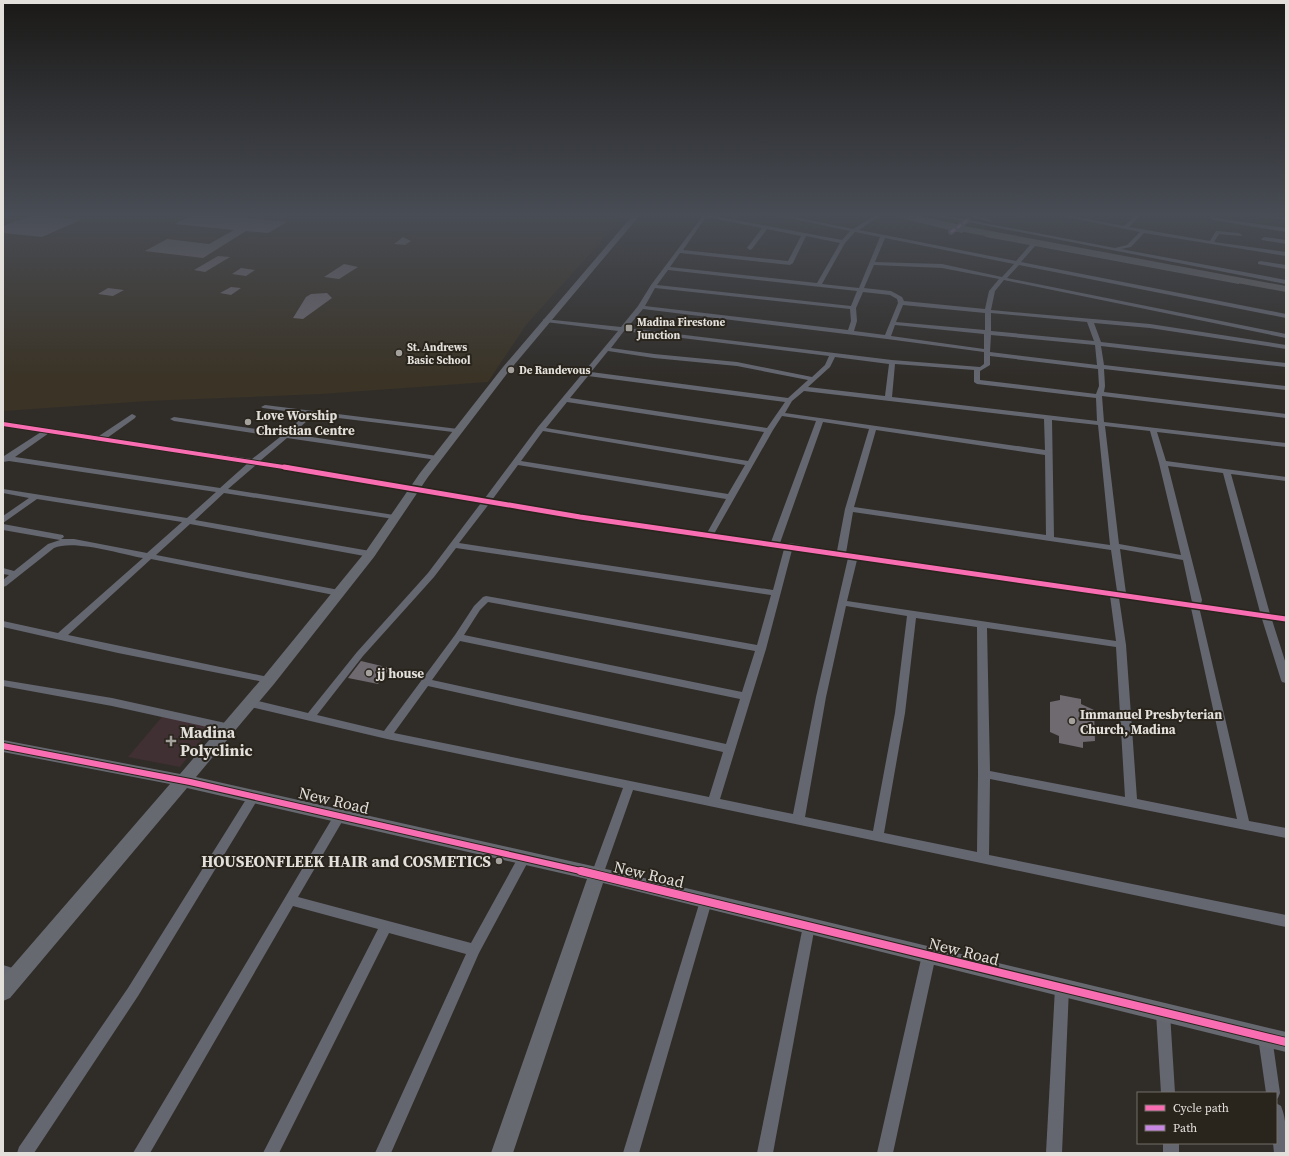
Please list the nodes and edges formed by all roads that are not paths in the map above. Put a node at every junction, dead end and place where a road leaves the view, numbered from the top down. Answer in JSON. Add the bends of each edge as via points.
{"nodes":[{"id":1,"x":590,"y":269,"type":"edge"},
{"id":2,"x":666,"y":269,"type":"edge"},
{"id":3,"x":676,"y":269,"type":"edge"},
{"id":4,"x":828,"y":269,"type":"edge"},
{"id":5,"x":869,"y":269,"type":"edge"},
{"id":6,"x":955,"y":269,"type":"edge"},
{"id":7,"x":1012,"y":269,"type":"edge"},
{"id":8,"x":1047,"y":269,"type":"edge"},
{"id":9,"x":1185,"y":269,"type":"edge"},
{"id":10,"x":1190,"y":269,"type":"edge"},
{"id":11,"x":1200,"y":269,"type":"edge"},
{"id":12,"x":1215,"y":269,"type":"edge"},
{"id":13,"x":1004,"y":280,"type":"junction"},
{"id":14,"x":1286,"y":280,"type":"edge"},
{"id":15,"x":819,"y":284,"type":"junction"},
{"id":16,"x":1286,"y":285,"type":"edge"},
{"id":17,"x":653,"y":286,"type":"junction"},
{"id":18,"x":861,"y":288,"type":"junction"},
{"id":19,"x":1286,"y":289,"type":"edge"},
{"id":20,"x":1286,"y":292,"type":"edge"},
{"id":21,"x":901,"y":303,"type":"junction"},
{"id":22,"x":641,"y":307,"type":"junction"},
{"id":23,"x":853,"y":308,"type":"junction"},
{"id":24,"x":988,"y":311,"type":"junction"},
{"id":25,"x":1286,"y":316,"type":"edge"},
{"id":26,"x":546,"y":320,"type":"junction"},
{"id":27,"x":1090,"y":321,"type":"junction"},
{"id":28,"x":893,"y":323,"type":"junction"},
{"id":29,"x":623,"y":330,"type":"junction"},
{"id":30,"x":850,"y":332,"type":"junction"},
{"id":31,"x":988,"y":333,"type":"junction"},
{"id":32,"x":1286,"y":336,"type":"edge"},
{"id":33,"x":887,"y":337,"type":"junction"},
{"id":34,"x":1098,"y":343,"type":"junction"},
{"id":35,"x":1286,"y":347,"type":"edge"},
{"id":36,"x":607,"y":349,"type":"junction"},
{"id":37,"x":988,"y":352,"type":"junction"},
{"id":38,"x":833,"y":355,"type":"junction"},
{"id":39,"x":892,"y":362,"type":"junction"},
{"id":40,"x":1286,"y":365,"type":"edge"},
{"id":41,"x":1101,"y":368,"type":"junction"},
{"id":42,"x":977,"y":370,"type":"junction"},
{"id":43,"x":587,"y":374,"type":"junction"},
{"id":44,"x":814,"y":379,"type":"junction"},
{"id":45,"x":1286,"y":388,"type":"edge"},
{"id":46,"x":804,"y":389,"type":"junction"},
{"id":47,"x":1100,"y":395,"type":"junction"},
{"id":48,"x":888,"y":398,"type":"junction"},
{"id":49,"x":566,"y":400,"type":"junction"},
{"id":50,"x":790,"y":400,"type":"junction"},
{"id":51,"x":265,"y":407,"type":"dead end"},
{"id":52,"x":314,"y":412,"type":"junction"},
{"id":53,"x":780,"y":414,"type":"junction"},
{"id":54,"x":132,"y":416,"type":"dead end"},
{"id":55,"x":1286,"y":416,"type":"edge"},
{"id":56,"x":1048,"y":418,"type":"junction"},
{"id":57,"x":174,"y":419,"type":"dead end"},
{"id":58,"x":821,"y":419,"type":"junction"},
{"id":59,"x":3,"y":424,"type":"edge"},
{"id":60,"x":1101,"y":424,"type":"junction"},
{"id":61,"x":873,"y":428,"type":"junction"},
{"id":62,"x":541,"y":429,"type":"junction"},
{"id":63,"x":49,"y":430,"type":"junction"},
{"id":64,"x":769,"y":430,"type":"junction"},
{"id":65,"x":1153,"y":430,"type":"junction"},
{"id":66,"x":458,"y":431,"type":"junction"},
{"id":67,"x":287,"y":436,"type":"junction"},
{"id":68,"x":102,"y":438,"type":"junction"},
{"id":69,"x":1286,"y":445,"type":"edge"},
{"id":70,"x":1048,"y":453,"type":"junction"},
{"id":71,"x":437,"y":458,"type":"junction"},
{"id":72,"x":5,"y":460,"type":"edge"},
{"id":73,"x":254,"y":462,"type":"junction"},
{"id":74,"x":515,"y":462,"type":"junction"},
{"id":75,"x":749,"y":463,"type":"junction"},
{"id":76,"x":1163,"y":463,"type":"junction"},
{"id":77,"x":1226,"y":471,"type":"junction"},
{"id":78,"x":1286,"y":479,"type":"edge"},
{"id":79,"x":414,"y":488,"type":"junction"},
{"id":80,"x":222,"y":490,"type":"junction"},
{"id":81,"x":3,"y":491,"type":"edge"},
{"id":82,"x":36,"y":496,"type":"junction"},
{"id":83,"x":730,"y":497,"type":"junction"},
{"id":84,"x":488,"y":501,"type":"junction"},
{"id":85,"x":849,"y":509,"type":"junction"},
{"id":86,"x":394,"y":517,"type":"junction"},
{"id":87,"x":3,"y":520,"type":"edge"},
{"id":88,"x":189,"y":521,"type":"junction"},
{"id":89,"x":3,"y":527,"type":"edge"},
{"id":90,"x":709,"y":536,"type":"junction"},
{"id":91,"x":60,"y":537,"type":"dead end"},
{"id":92,"x":1050,"y":539,"type":"junction"},
{"id":93,"x":455,"y":544,"type":"junction"},
{"id":94,"x":775,"y":544,"type":"junction"},
{"id":95,"x":789,"y":546,"type":"junction"},
{"id":96,"x":1115,"y":547,"type":"junction"},
{"id":97,"x":370,"y":554,"type":"junction"},
{"id":98,"x":841,"y":554,"type":"junction"},
{"id":99,"x":853,"y":556,"type":"junction"},
{"id":100,"x":148,"y":558,"type":"junction"},
{"id":101,"x":1186,"y":558,"type":"junction"},
{"id":102,"x":3,"y":571,"type":"edge"},
{"id":103,"x":16,"y":574,"type":"junction"},
{"id":104,"x":3,"y":584,"type":"edge"},
{"id":105,"x":338,"y":593,"type":"junction"},
{"id":106,"x":776,"y":593,"type":"junction"},
{"id":107,"x":1118,"y":594,"type":"junction"},
{"id":108,"x":844,"y":603,"type":"junction"},
{"id":109,"x":1196,"y":606,"type":"junction"},
{"id":110,"x":912,"y":615,"type":"junction"},
{"id":111,"x":1266,"y":616,"type":"junction"},
{"id":112,"x":1286,"y":619,"type":"edge"},
{"id":113,"x":3,"y":624,"type":"edge"},
{"id":114,"x":982,"y":624,"type":"junction"},
{"id":115,"x":60,"y":637,"type":"junction"},
{"id":116,"x":458,"y":637,"type":"junction"},
{"id":117,"x":1120,"y":645,"type":"junction"},
{"id":118,"x":761,"y":648,"type":"junction"},
{"id":119,"x":270,"y":680,"type":"junction"},
{"id":120,"x":1286,"y":680,"type":"edge"},
{"id":121,"x":427,"y":682,"type":"junction"},
{"id":122,"x":3,"y":683,"type":"edge"},
{"id":123,"x":746,"y":696,"type":"junction"},
{"id":124,"x":250,"y":704,"type":"junction"},
{"id":125,"x":310,"y":717,"type":"junction"},
{"id":126,"x":230,"y":728,"type":"junction"},
{"id":127,"x":388,"y":735,"type":"junction"},
{"id":128,"x":3,"y":746,"type":"edge"},
{"id":129,"x":729,"y":748,"type":"junction"},
{"id":130,"x":984,"y":774,"type":"junction"},
{"id":131,"x":184,"y":781,"type":"junction"},
{"id":132,"x":629,"y":786,"type":"junction"},
{"id":133,"x":254,"y":796,"type":"junction"},
{"id":134,"x":713,"y":803,"type":"junction"},
{"id":135,"x":1132,"y":803,"type":"junction"},
{"id":136,"x":340,"y":815,"type":"junction"},
{"id":137,"x":798,"y":821,"type":"junction"},
{"id":138,"x":1244,"y":825,"type":"junction"},
{"id":139,"x":1286,"y":833,"type":"edge"},
{"id":140,"x":878,"y":836,"type":"junction"},
{"id":141,"x":983,"y":857,"type":"junction"},
{"id":142,"x":524,"y":858,"type":"junction"},
{"id":143,"x":597,"y":875,"type":"junction"},
{"id":144,"x":290,"y":900,"type":"junction"},
{"id":145,"x":706,"y":901,"type":"junction"},
{"id":146,"x":1286,"y":921,"type":"edge"},
{"id":147,"x":386,"y":926,"type":"junction"},
{"id":148,"x":809,"y":926,"type":"junction"},
{"id":149,"x":474,"y":950,"type":"junction"},
{"id":150,"x":929,"y":955,"type":"junction"},
{"id":151,"x":10,"y":973,"type":"edge"},
{"id":152,"x":1062,"y":988,"type":"junction"},
{"id":153,"x":3,"y":992,"type":"edge"},
{"id":154,"x":1163,"y":1013,"type":"junction"},
{"id":155,"x":1265,"y":1037,"type":"junction"},
{"id":156,"x":1286,"y":1042,"type":"edge"},
{"id":157,"x":1168,"y":1092,"type":"edge"},
{"id":158,"x":1273,"y":1092,"type":"edge"},
{"id":159,"x":1277,"y":1118,"type":"edge"},
{"id":160,"x":25,"y":1153,"type":"edge"},
{"id":161,"x":141,"y":1153,"type":"edge"},
{"id":162,"x":271,"y":1153,"type":"edge"},
{"id":163,"x":383,"y":1153,"type":"edge"},
{"id":164,"x":502,"y":1153,"type":"edge"},
{"id":165,"x":632,"y":1153,"type":"edge"},
{"id":166,"x":765,"y":1153,"type":"edge"},
{"id":167,"x":885,"y":1153,"type":"edge"},
{"id":168,"x":1054,"y":1153,"type":"edge"},
{"id":169,"x":1282,"y":1153,"type":"edge"}],
"edges":[{"from":1,"to":26,"type":"street"},
{"from":2,"to":17,"type":"street"},
{"from":3,"to":15,"type":"street"},
{"from":4,"to":15,"type":"street"},
{"from":5,"to":18,"type":"street"},
{"from":6,"to":13,"type":"street"},
{"from":7,"to":13,"type":"street"},
{"from":8,"to":25,"type":"street"},
{"from":9,"to":20,"type":"street"},
{"from":10,"to":19,"type":"highway"},
{"from":11,"to":16,"type":"highway"},
{"from":12,"to":14,"type":"street"},
{"from":13,"to":24,"type":"street","via":[[992,291]]},
{"from":13,"to":32,"type":"street"},
{"from":15,"to":18,"type":"street"},
{"from":17,"to":22,"type":"street"},
{"from":17,"to":23,"type":"street"},
{"from":18,"to":21,"type":"street","via":[[896,294]]},
{"from":18,"to":23,"type":"street"},
{"from":21,"to":24,"type":"street"},
{"from":21,"to":28,"type":"street"},
{"from":22,"to":29,"type":"street"},
{"from":22,"to":30,"type":"street"},
{"from":23,"to":30,"type":"street","via":[[854,321]]},
{"from":24,"to":27,"type":"street"},
{"from":24,"to":31,"type":"street"},
{"from":26,"to":29,"type":"street"},
{"from":26,"to":66,"type":"street"},
{"from":27,"to":34,"type":"street"},
{"from":27,"to":35,"type":"street","via":[[1150,326]]},
{"from":28,"to":31,"type":"street"},
{"from":28,"to":33,"type":"street"},
{"from":29,"to":36,"type":"street"},
{"from":29,"to":38,"type":"street"},
{"from":30,"to":33,"type":"street"},
{"from":31,"to":34,"type":"street"},
{"from":31,"to":37,"type":"street"},
{"from":33,"to":37,"type":"street"},
{"from":34,"to":40,"type":"street"},
{"from":34,"to":41,"type":"street"},
{"from":36,"to":43,"type":"street"},
{"from":36,"to":44,"type":"street","via":[[737,364]]},
{"from":37,"to":41,"type":"street"},
{"from":37,"to":42,"type":"street","via":[[987,366]]},
{"from":38,"to":39,"type":"street"},
{"from":38,"to":44,"type":"street","via":[[828,366]]},
{"from":39,"to":42,"type":"street"},
{"from":39,"to":48,"type":"street"},
{"from":41,"to":45,"type":"street"},
{"from":41,"to":47,"type":"street"},
{"from":42,"to":47,"type":"street","via":[[977,382]]},
{"from":43,"to":49,"type":"street"},
{"from":43,"to":50,"type":"street"},
{"from":44,"to":46,"type":"street"},
{"from":46,"to":48,"type":"street"},
{"from":46,"to":50,"type":"street"},
{"from":47,"to":55,"type":"street"},
{"from":47,"to":60,"type":"street"},
{"from":48,"to":56,"type":"street"},
{"from":49,"to":62,"type":"street"},
{"from":49,"to":64,"type":"street"},
{"from":50,"to":53,"type":"street"},
{"from":51,"to":52,"type":"street"},
{"from":52,"to":66,"type":"street"},
{"from":52,"to":67,"type":"street"},
{"from":53,"to":58,"type":"street"},
{"from":53,"to":64,"type":"street"},
{"from":54,"to":68,"type":"street"},
{"from":56,"to":60,"type":"street"},
{"from":56,"to":70,"type":"street"},
{"from":57,"to":67,"type":"street"},
{"from":58,"to":61,"type":"street"},
{"from":58,"to":94,"type":"street"},
{"from":59,"to":63,"type":"street"},
{"from":60,"to":65,"type":"street"},
{"from":60,"to":96,"type":"street"},
{"from":61,"to":70,"type":"street"},
{"from":61,"to":85,"type":"street"},
{"from":62,"to":74,"type":"street"},
{"from":62,"to":75,"type":"street"},
{"from":63,"to":68,"type":"street"},
{"from":63,"to":72,"type":"street"},
{"from":64,"to":75,"type":"street"},
{"from":65,"to":69,"type":"street"},
{"from":65,"to":76,"type":"street"},
{"from":66,"to":71,"type":"street"},
{"from":67,"to":71,"type":"street"},
{"from":67,"to":73,"type":"street"},
{"from":68,"to":73,"type":"street"},
{"from":70,"to":92,"type":"street"},
{"from":71,"to":79,"type":"street"},
{"from":72,"to":80,"type":"street"},
{"from":73,"to":79,"type":"street"},
{"from":73,"to":80,"type":"street"},
{"from":74,"to":83,"type":"street"},
{"from":74,"to":84,"type":"street"},
{"from":75,"to":83,"type":"street"},
{"from":76,"to":77,"type":"street"},
{"from":76,"to":101,"type":"street"},
{"from":77,"to":78,"type":"street"},
{"from":77,"to":111,"type":"street"},
{"from":79,"to":84,"type":"street"},
{"from":79,"to":86,"type":"street"},
{"from":80,"to":86,"type":"street"},
{"from":80,"to":88,"type":"street"},
{"from":81,"to":82,"type":"street"},
{"from":82,"to":87,"type":"street"},
{"from":82,"to":88,"type":"street"},
{"from":83,"to":90,"type":"street"},
{"from":84,"to":90,"type":"street"},
{"from":84,"to":93,"type":"street"},
{"from":85,"to":92,"type":"street"},
{"from":85,"to":98,"type":"street"},
{"from":86,"to":97,"type":"street"},
{"from":88,"to":97,"type":"street"},
{"from":88,"to":100,"type":"street"},
{"from":89,"to":91,"type":"street"},
{"from":90,"to":94,"type":"street"},
{"from":92,"to":96,"type":"street"},
{"from":93,"to":106,"type":"street"},
{"from":93,"to":125,"type":"street","via":[[360,654]]},
{"from":94,"to":95,"type":"street"},
{"from":95,"to":98,"type":"street"},
{"from":95,"to":106,"type":"street"},
{"from":96,"to":101,"type":"street"},
{"from":96,"to":107,"type":"street"},
{"from":97,"to":105,"type":"street"},
{"from":98,"to":99,"type":"street"},
{"from":99,"to":107,"type":"street"},
{"from":99,"to":108,"type":"street"},
{"from":100,"to":103,"type":"street","via":[[74,542],[60,542],[51,546]]},
{"from":100,"to":105,"type":"street"},
{"from":100,"to":115,"type":"street"},
{"from":101,"to":109,"type":"street","via":[[1197,600]]},
{"from":102,"to":103,"type":"street"},
{"from":103,"to":104,"type":"street"},
{"from":105,"to":119,"type":"street"},
{"from":106,"to":118,"type":"street"},
{"from":107,"to":109,"type":"street"},
{"from":107,"to":117,"type":"street"},
{"from":108,"to":110,"type":"street"},
{"from":108,"to":137,"type":"street","via":[[821,697]]},
{"from":109,"to":111,"type":"street"},
{"from":109,"to":138,"type":"street","via":[[1195,611]]},
{"from":110,"to":114,"type":"street"},
{"from":110,"to":140,"type":"street","via":[[900,714]]},
{"from":111,"to":112,"type":"street"},
{"from":111,"to":120,"type":"street"},
{"from":113,"to":115,"type":"street"},
{"from":114,"to":117,"type":"street"},
{"from":114,"to":130,"type":"street"},
{"from":115,"to":119,"type":"street"},
{"from":116,"to":118,"type":"street","via":[[476,608],[486,599]]},
{"from":116,"to":121,"type":"street"},
{"from":116,"to":123,"type":"street"},
{"from":117,"to":135,"type":"street"},
{"from":118,"to":123,"type":"street"},
{"from":119,"to":124,"type":"street"},
{"from":121,"to":127,"type":"street"},
{"from":121,"to":129,"type":"street"},
{"from":122,"to":126,"type":"street","via":[[112,702]]},
{"from":123,"to":129,"type":"street"},
{"from":124,"to":125,"type":"street"},
{"from":124,"to":126,"type":"street"},
{"from":125,"to":127,"type":"street"},
{"from":126,"to":131,"type":"street"},
{"from":127,"to":132,"type":"street"},
{"from":128,"to":131,"type":"street","name":"New Road"},
{"from":129,"to":134,"type":"street"},
{"from":130,"to":135,"type":"street"},
{"from":130,"to":141,"type":"street"},
{"from":131,"to":133,"type":"street","name":"New Road"},
{"from":131,"to":151,"type":"street"},
{"from":132,"to":134,"type":"street"},
{"from":132,"to":143,"type":"street"},
{"from":133,"to":136,"type":"street","name":"New Road"},
{"from":133,"to":160,"type":"street","via":[[133,992]]},
{"from":134,"to":137,"type":"street"},
{"from":135,"to":138,"type":"street"},
{"from":136,"to":142,"type":"street","name":"New Road"},
{"from":136,"to":144,"type":"street"},
{"from":137,"to":140,"type":"street"},
{"from":138,"to":139,"type":"street"},
{"from":140,"to":141,"type":"street"},
{"from":141,"to":146,"type":"street"},
{"from":142,"to":143,"type":"street","name":"New Road"},
{"from":142,"to":149,"type":"street"},
{"from":143,"to":145,"type":"street","name":"New Road"},
{"from":143,"to":164,"type":"street"},
{"from":144,"to":147,"type":"street"},
{"from":144,"to":161,"type":"street"},
{"from":145,"to":148,"type":"street","name":"New Road"},
{"from":145,"to":165,"type":"street"},
{"from":147,"to":149,"type":"street"},
{"from":147,"to":162,"type":"street"},
{"from":148,"to":150,"type":"street","name":"New Road"},
{"from":148,"to":166,"type":"street"},
{"from":149,"to":163,"type":"street"},
{"from":150,"to":152,"type":"street","name":"New Road"},
{"from":150,"to":167,"type":"street"},
{"from":151,"to":153,"type":"street"},
{"from":152,"to":154,"type":"street","name":"New Road"},
{"from":152,"to":168,"type":"street"},
{"from":154,"to":155,"type":"street","name":"New Road"},
{"from":154,"to":157,"type":"street"},
{"from":155,"to":156,"type":"street","name":"New Road"},
{"from":155,"to":158,"type":"street"},
{"from":159,"to":169,"type":"street"}]}
